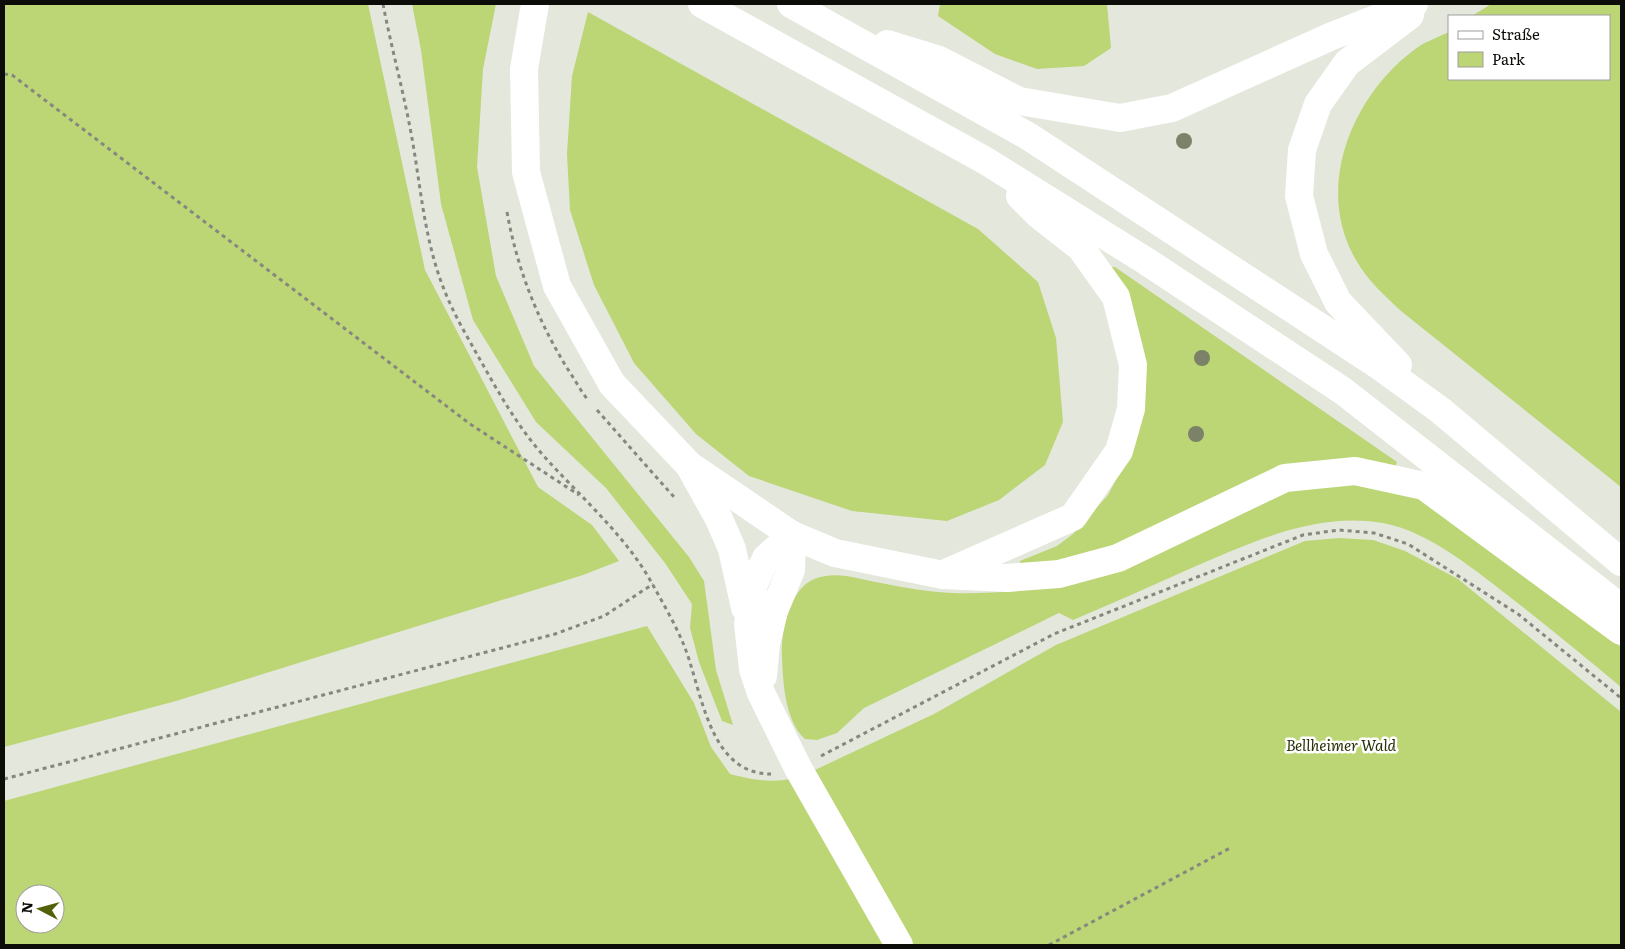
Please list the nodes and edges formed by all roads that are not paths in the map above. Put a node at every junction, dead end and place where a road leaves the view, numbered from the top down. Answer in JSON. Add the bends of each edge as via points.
{"nodes":[{"id":1,"x":536,"y":4,"type":"edge"},
{"id":2,"x":702,"y":4,"type":"edge"},
{"id":3,"x":791,"y":4,"type":"edge"},
{"id":4,"x":1414,"y":4,"type":"edge"},
{"id":5,"x":1425,"y":4,"type":"edge"},
{"id":6,"x":832,"y":26,"type":"junction"},
{"id":7,"x":986,"y":161,"type":"junction"},
{"id":8,"x":1440,"y":410,"type":"junction"},
{"id":9,"x":689,"y":465,"type":"junction"},
{"id":10,"x":792,"y":535,"type":"junction"},
{"id":11,"x":1621,"y":562,"type":"edge"},
{"id":12,"x":943,"y":575,"type":"junction"},
{"id":13,"x":1621,"y":608,"type":"edge"},
{"id":14,"x":748,"y":624,"type":"junction"},
{"id":15,"x":1621,"y":631,"type":"edge"},
{"id":16,"x":761,"y":693,"type":"junction"},
{"id":17,"x":899,"y":945,"type":"edge"}],
"edges":[{"from":1,"to":9,"type":"main road","via":[[524,69],[526,172],[557,286],[612,384]]},
{"from":2,"to":7,"type":"main road"},
{"from":3,"to":6,"type":"main road"},
{"from":4,"to":6,"type":"main road","via":[[1332,36],[1172,108],[1120,118],[1019,101],[939,60]]},
{"from":5,"to":8,"type":"main road","via":[[1347,63],[1318,104],[1302,150],[1299,196],[1314,254],[1338,302]]},
{"from":6,"to":8,"type":"main road","via":[[1028,136],[1370,359]]},
{"from":7,"to":12,"type":"main road","via":[[1039,215],[1081,248],[1116,297],[1132,365],[1130,409],[1119,451],[1073,517]]},
{"from":7,"to":13,"type":"main road","via":[[1146,261],[1343,391]]},
{"from":8,"to":11,"type":"main road"},
{"from":9,"to":10,"type":"main road"},
{"from":9,"to":14,"type":"main road","via":[[732,549]]},
{"from":10,"to":12,"type":"main road","via":[[835,553]]},
{"from":10,"to":14,"type":"main road","via":[[766,558],[754,584]]},
{"from":10,"to":16,"type":"main road","via":[[791,570],[774,611],[766,644]]},
{"from":12,"to":15,"type":"main road","via":[[1007,578],[1060,574],[1118,558],[1285,478],[1355,470],[1424,486]]},
{"from":14,"to":16,"type":"main road","via":[[753,669]]},
{"from":16,"to":17,"type":"main road","via":[[798,768]]}]}
